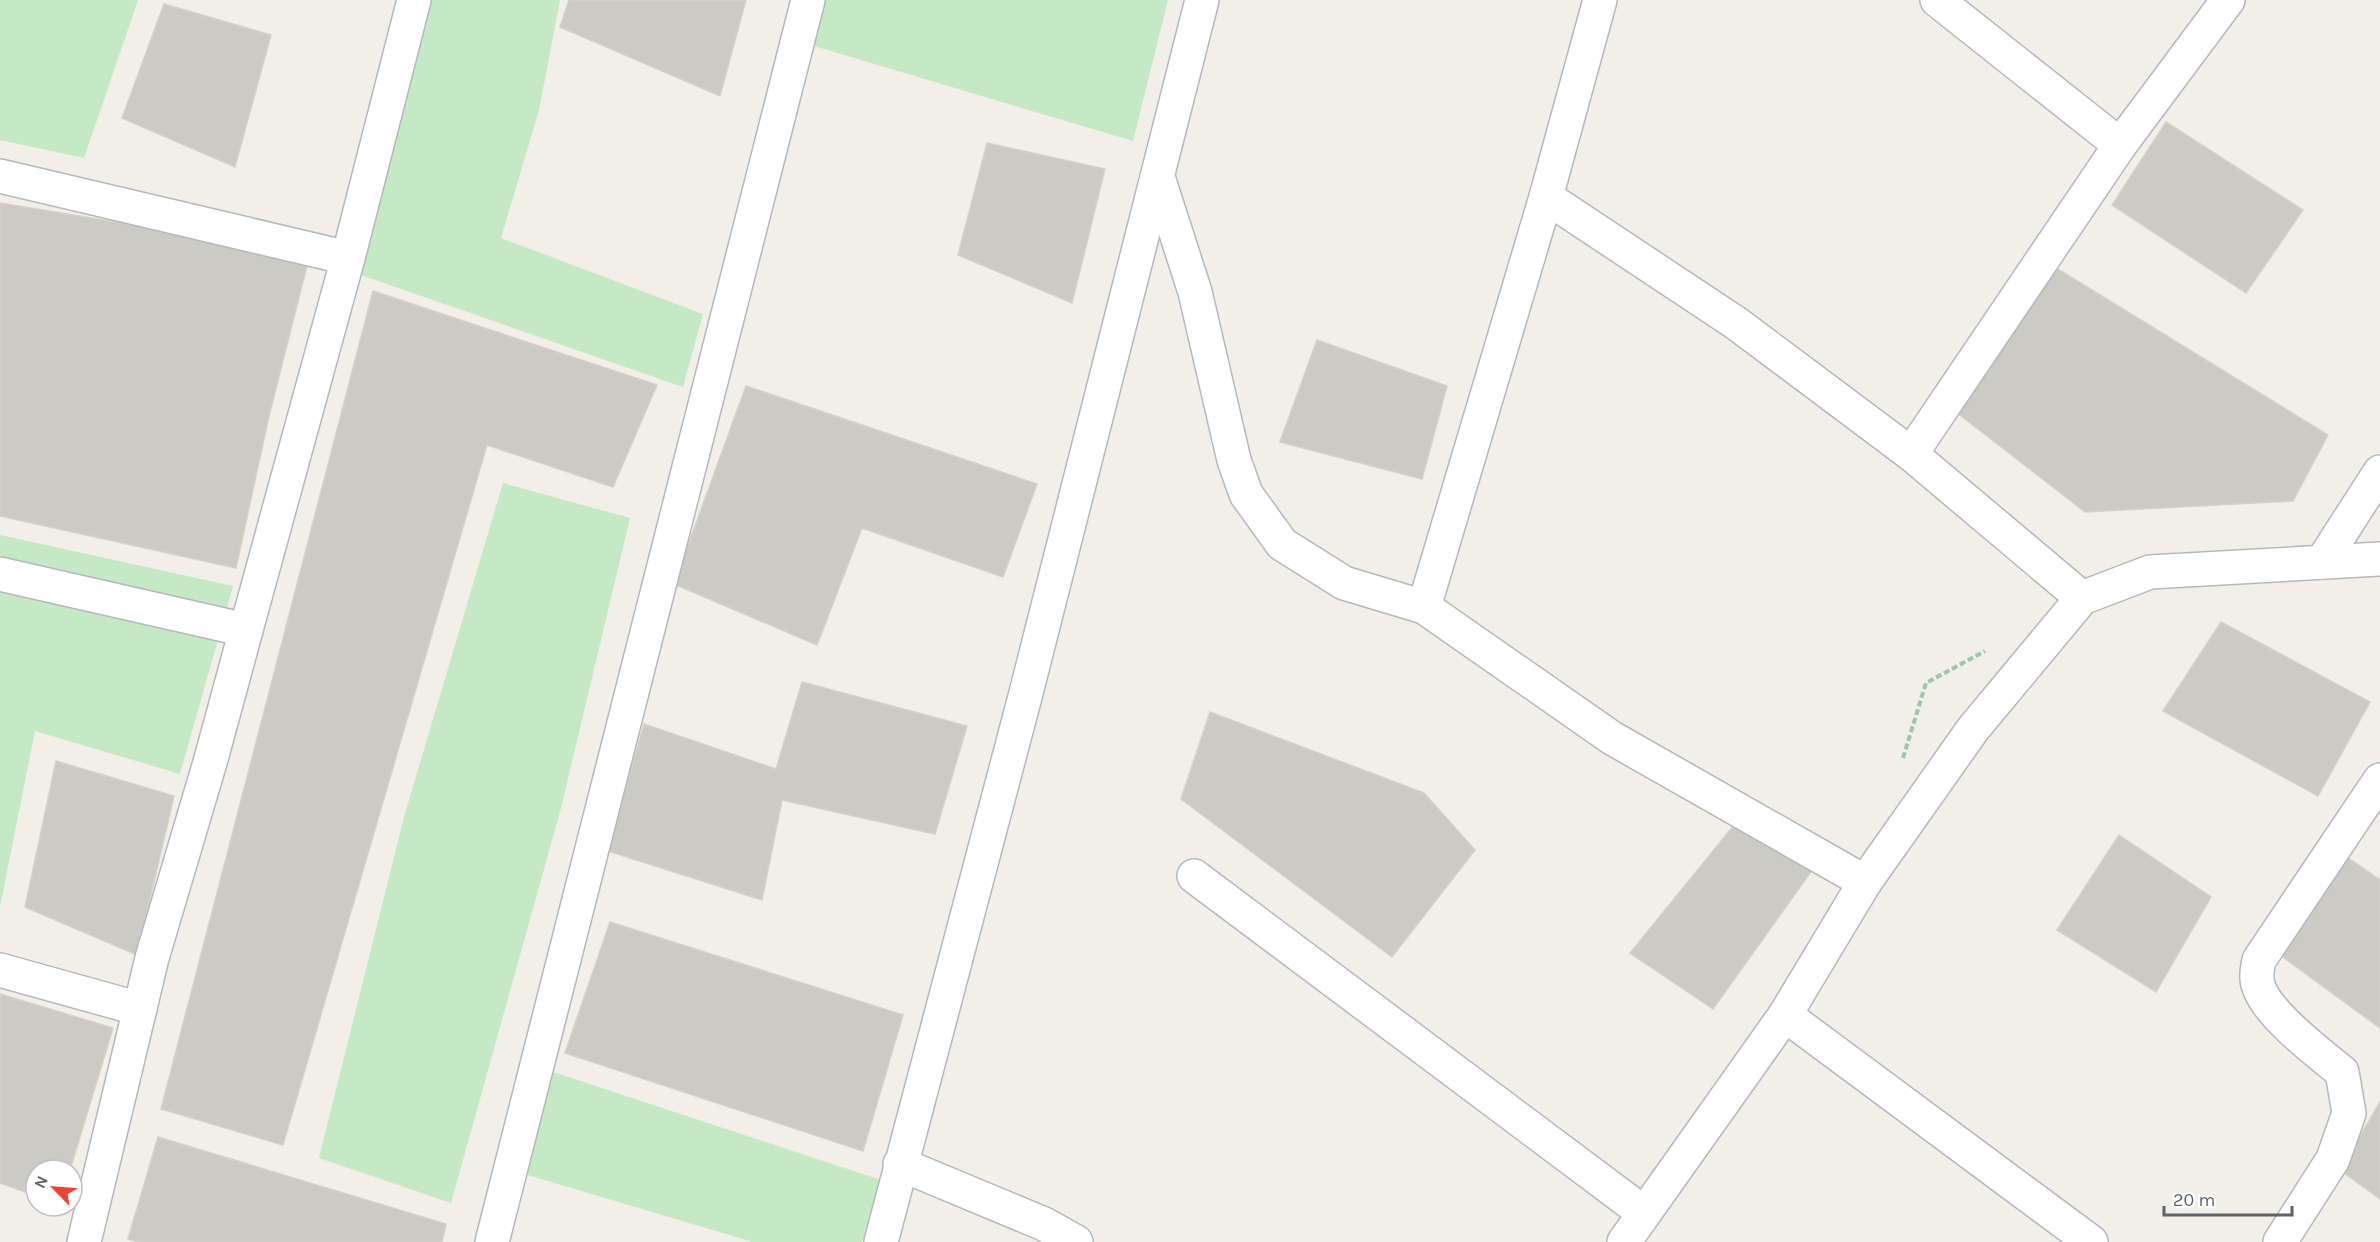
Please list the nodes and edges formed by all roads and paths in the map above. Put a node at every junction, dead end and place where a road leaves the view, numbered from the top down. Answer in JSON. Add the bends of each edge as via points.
{"nodes":[{"id":1,"x":414,"y":0,"type":"edge"},
{"id":2,"x":808,"y":0,"type":"edge"},
{"id":3,"x":1202,"y":0,"type":"edge"},
{"id":4,"x":1600,"y":0,"type":"edge"},
{"id":5,"x":1936,"y":0,"type":"edge"},
{"id":6,"x":2229,"y":0,"type":"edge"},
{"id":7,"x":2120,"y":145,"type":"junction"},
{"id":8,"x":0,"y":176,"type":"edge"},
{"id":9,"x":1158,"y":177,"type":"junction"},
{"id":10,"x":1546,"y":197,"type":"junction"},
{"id":11,"x":348,"y":258,"type":"junction"},
{"id":12,"x":1911,"y":454,"type":"junction"},
{"id":13,"x":2380,"y":472,"type":"edge"},
{"id":14,"x":2380,"y":559,"type":"edge"},
{"id":15,"x":2322,"y":562,"type":"junction"},
{"id":16,"x":0,"y":574,"type":"edge"},
{"id":17,"x":2082,"y":598,"type":"junction"},
{"id":18,"x":1424,"y":607,"type":"junction"},
{"id":19,"x":246,"y":630,"type":"junction"},
{"id":20,"x":2380,"y":780,"type":"edge"},
{"id":21,"x":1194,"y":876,"type":"dead end"},
{"id":22,"x":1865,"y":882,"type":"junction"},
{"id":23,"x":0,"y":970,"type":"edge"},
{"id":24,"x":140,"y":1009,"type":"junction"},
{"id":25,"x":1785,"y":1015,"type":"junction"},
{"id":26,"x":900,"y":1164,"type":"junction"},
{"id":27,"x":1644,"y":1213,"type":"junction"},
{"id":28,"x":2080,"y":1239,"type":"edge"},
{"id":29,"x":84,"y":1242,"type":"edge"},
{"id":30,"x":492,"y":1242,"type":"edge"},
{"id":31,"x":880,"y":1242,"type":"edge"},
{"id":32,"x":1076,"y":1242,"type":"edge"},
{"id":33,"x":1624,"y":1242,"type":"edge"},
{"id":34,"x":2280,"y":1242,"type":"edge"}],
"edges":[{"from":1,"to":11,"type":"street"},
{"from":2,"to":30,"type":"street"},
{"from":3,"to":9,"type":"street"},
{"from":4,"to":10,"type":"street"},
{"from":5,"to":7,"type":"street"},
{"from":6,"to":7,"type":"street"},
{"from":7,"to":12,"type":"street"},
{"from":8,"to":11,"type":"street"},
{"from":9,"to":18,"type":"street","via":[[1195,292],[1245,494],[1282,544],[1344,583]]},
{"from":9,"to":26,"type":"street"},
{"from":10,"to":12,"type":"street","via":[[1736,324]]},
{"from":10,"to":18,"type":"street"},
{"from":11,"to":19,"type":"street"},
{"from":12,"to":17,"type":"street"},
{"from":13,"to":15,"type":"street"},
{"from":14,"to":15,"type":"street"},
{"from":15,"to":17,"type":"street","via":[[2151,572]]},
{"from":16,"to":19,"type":"street"},
{"from":17,"to":22,"type":"street","via":[[1973,729]]},
{"from":18,"to":22,"type":"street","via":[[1612,738]]},
{"from":19,"to":24,"type":"street"},
{"from":20,"to":34,"type":"street","via":[[2259,960],[2256,980],[2263,997],[2282,1020],[2342,1072],[2349,1113],[2333,1160]]},
{"from":21,"to":27,"type":"street"},
{"from":22,"to":25,"type":"street"},
{"from":23,"to":24,"type":"street"},
{"from":24,"to":29,"type":"street"},
{"from":25,"to":27,"type":"street"},
{"from":25,"to":28,"type":"street"},
{"from":26,"to":31,"type":"street"},
{"from":26,"to":32,"type":"street","via":[[1044,1224]]},
{"from":27,"to":33,"type":"street"}]}
